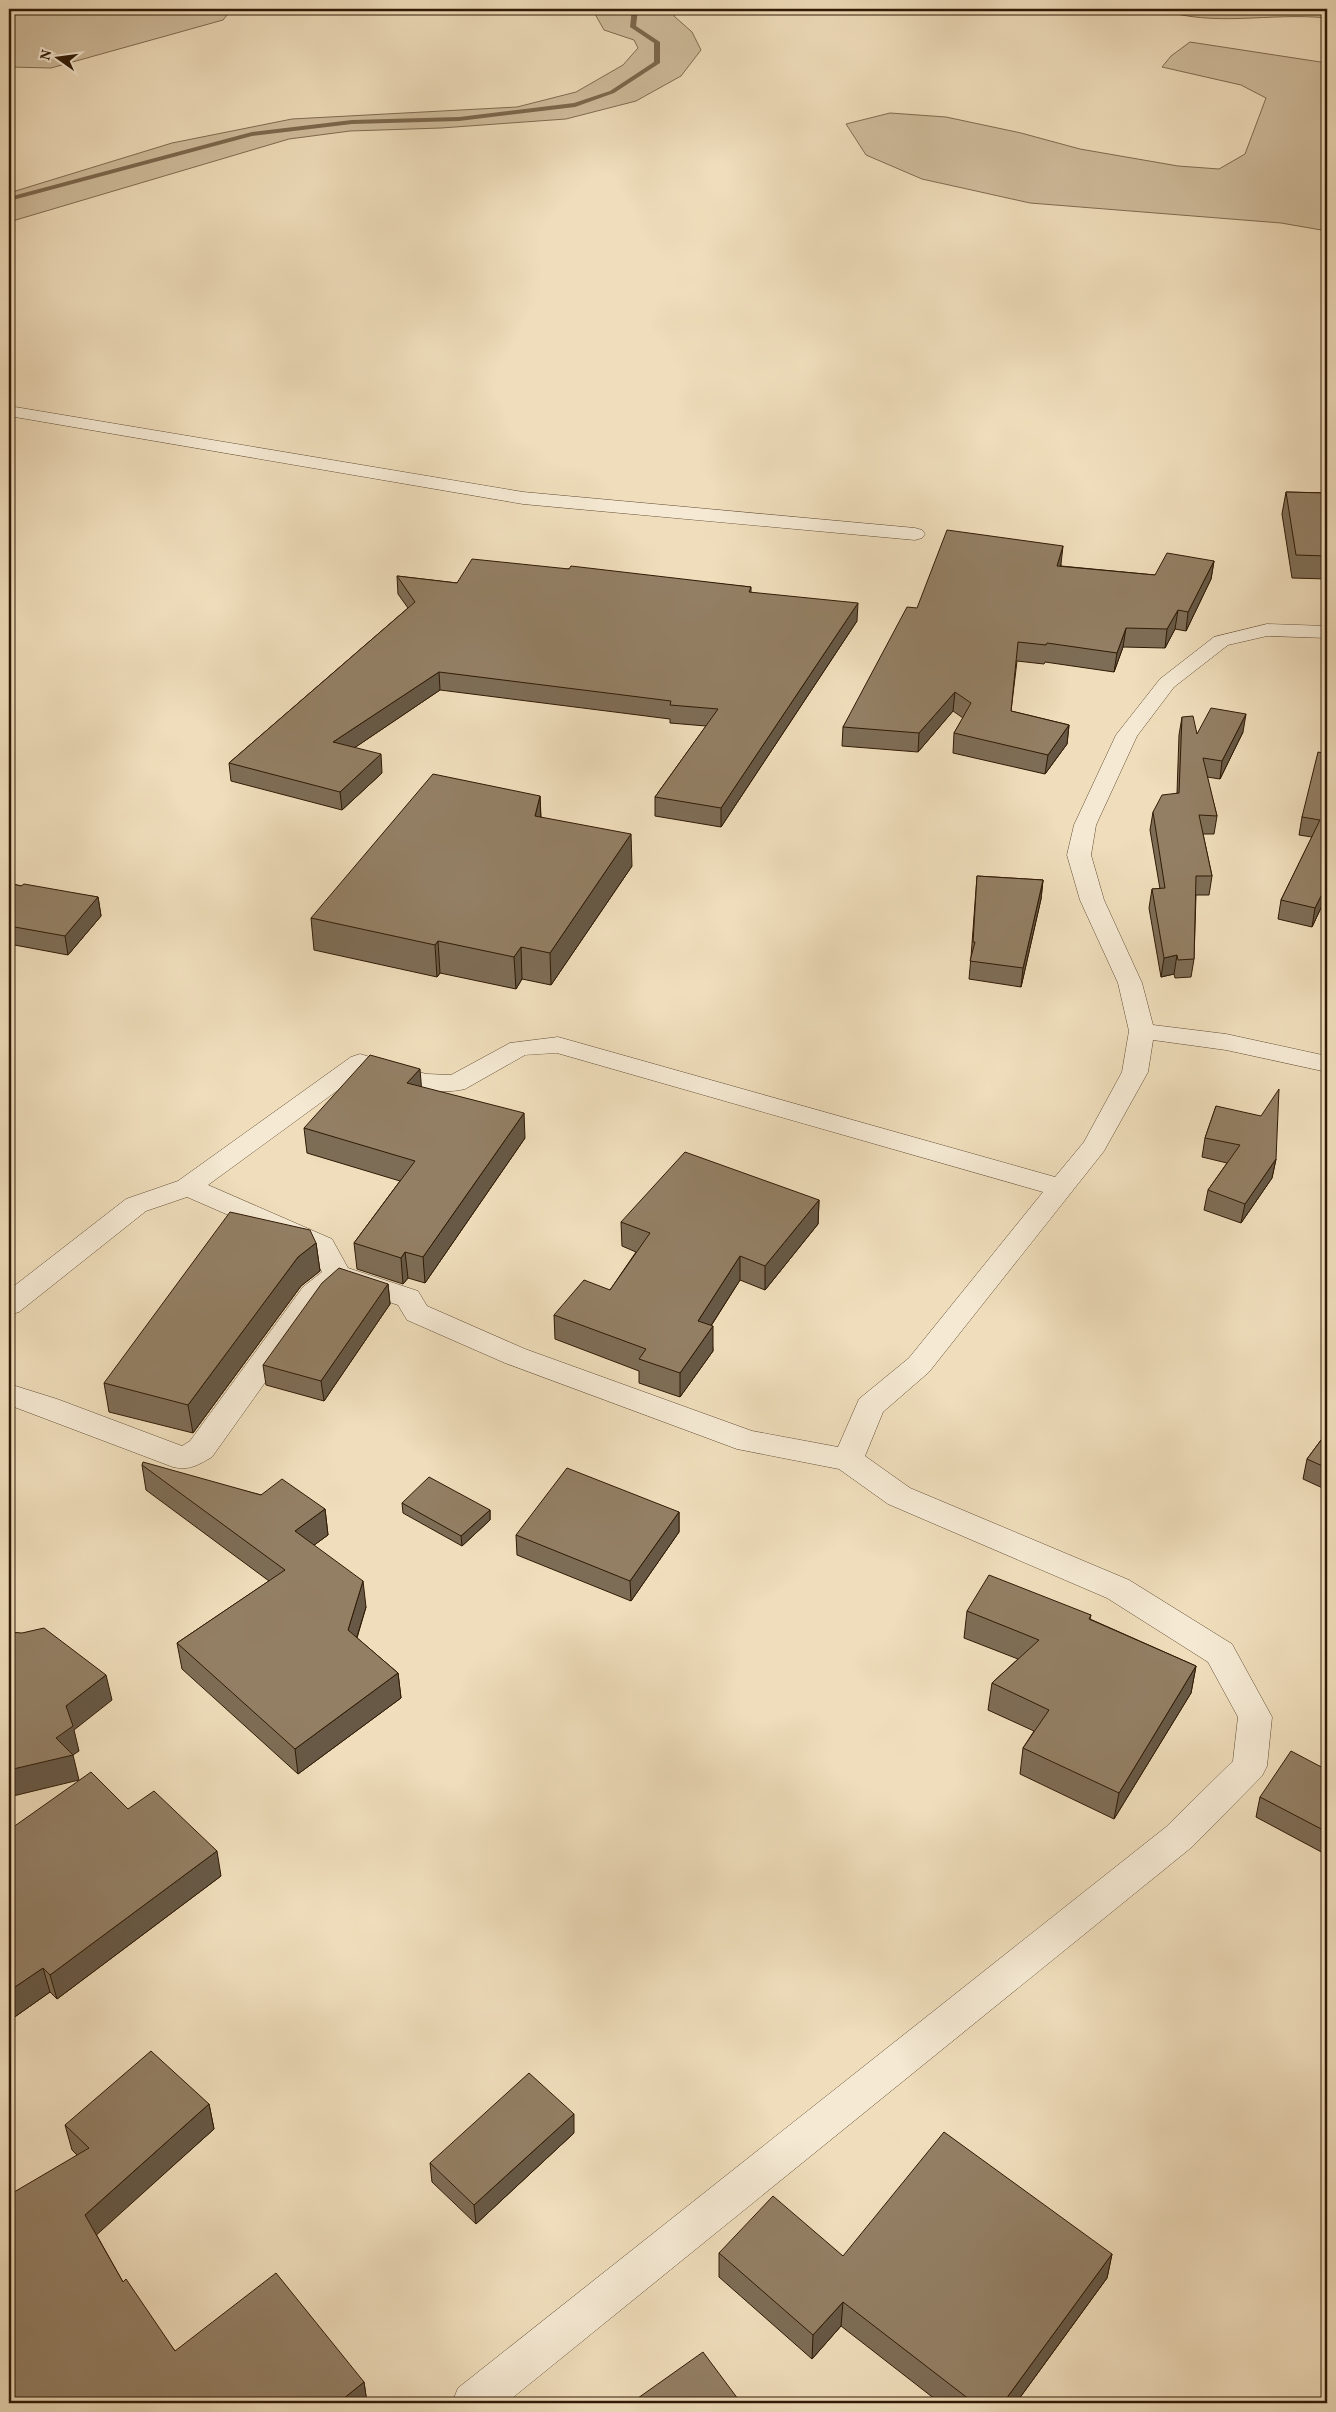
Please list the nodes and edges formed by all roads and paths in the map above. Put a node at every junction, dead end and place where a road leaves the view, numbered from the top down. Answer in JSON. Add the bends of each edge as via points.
{"nodes":[{"id":1,"x":9,"y":412,"type":"edge"},
{"id":2,"x":915,"y":534,"type":"dead end"},
{"id":3,"x":1327,"y":632,"type":"edge"},
{"id":4,"x":1142,"y":1031,"type":"junction"},
{"id":5,"x":1327,"y":1064,"type":"edge"},
{"id":6,"x":188,"y":1187,"type":"junction"},
{"id":7,"x":1061,"y":1188,"type":"junction"},
{"id":8,"x":337,"y":1274,"type":"junction"},
{"id":9,"x":9,"y":1305,"type":"edge"},
{"id":10,"x":9,"y":1394,"type":"edge"},
{"id":11,"x":848,"y":1460,"type":"junction"},
{"id":12,"x":473,"y":2403,"type":"edge"}],
"edges":[{"from":1,"to":2,"type":"street","via":[[523,498]]},
{"from":3,"to":4,"type":"street","via":[[1268,630],[1221,641],[1167,683],[1127,735],[1089,816],[1080,855],[1092,900],[1130,983]]},
{"from":4,"to":5,"type":"street","via":[[1226,1042]]},
{"from":4,"to":7,"type":"street","via":[[1134,1072],[1095,1145]]},
{"from":6,"to":7,"type":"street","via":[[360,1062],[424,1082],[456,1083],[520,1048],[558,1045]]},
{"from":6,"to":8,"type":"street","via":[[322,1245]]},
{"from":6,"to":9,"type":"street","via":[[136,1205]]},
{"from":7,"to":11,"type":"street","via":[[918,1365],[870,1406]]},
{"from":8,"to":10,"type":"street","via":[[313,1294],[201,1449],[184,1459]]},
{"from":8,"to":11,"type":"street","via":[[408,1298],[416,1314],[514,1356],[748,1441]]},
{"from":11,"to":12,"type":"street","via":[[899,1496],[1118,1589],[1220,1653],[1255,1717],[1250,1766],[1179,1837]]}]}
